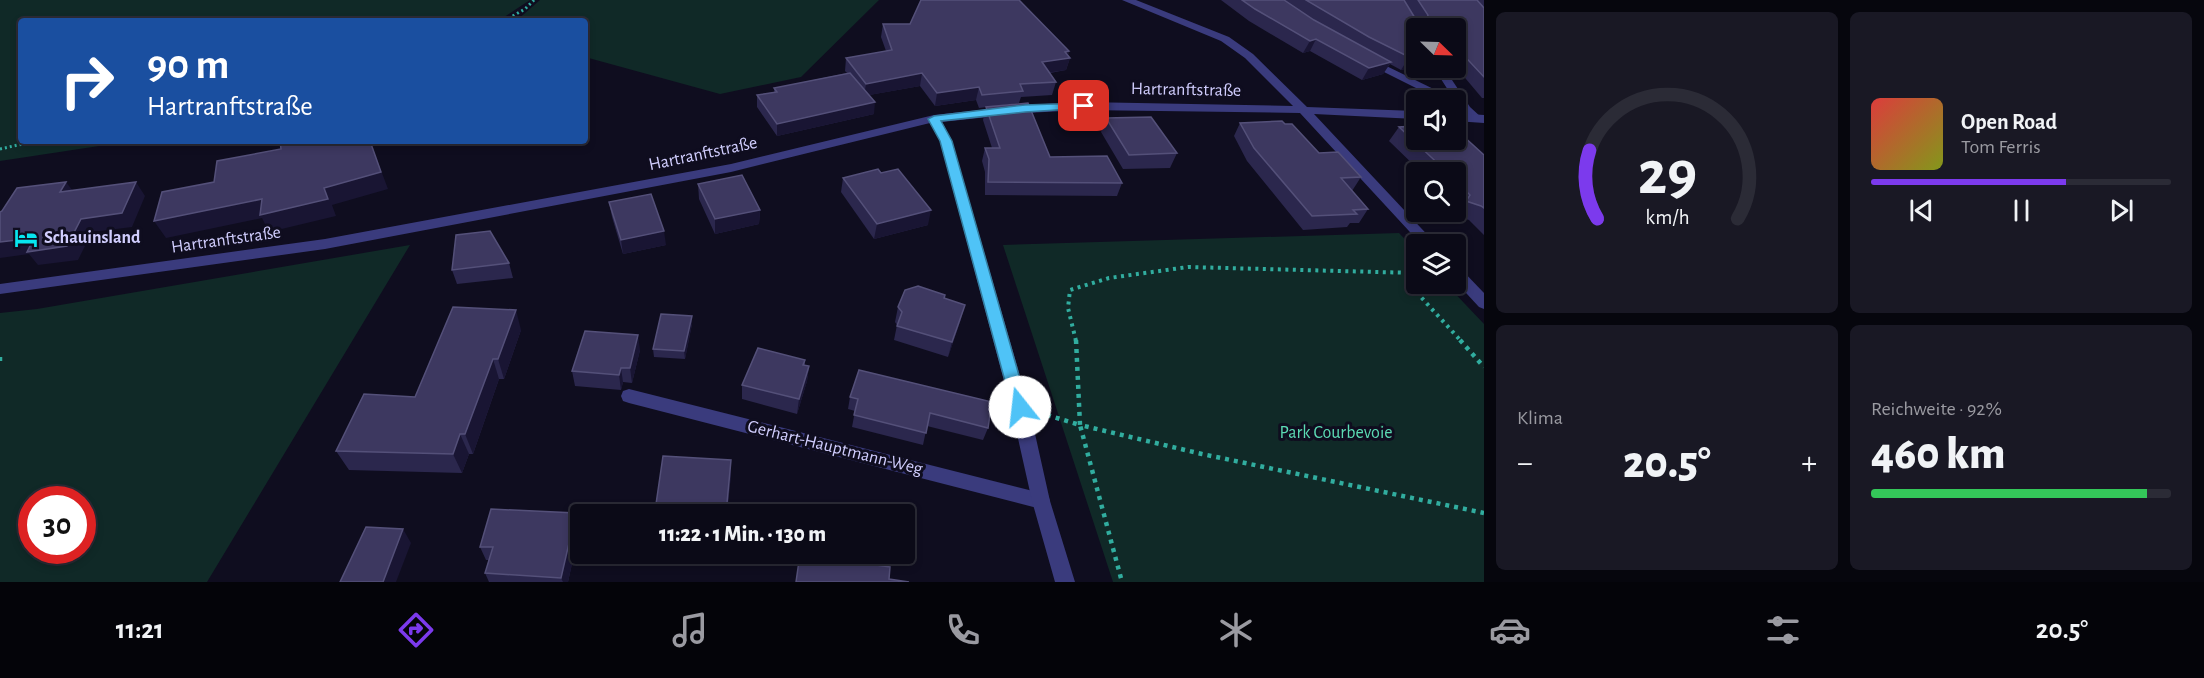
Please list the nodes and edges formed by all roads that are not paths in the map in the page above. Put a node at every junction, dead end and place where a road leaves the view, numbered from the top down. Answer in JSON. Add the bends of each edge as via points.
{"nodes":[{"id":1,"x":1127,"y":0,"type":"edge"},
{"id":2,"x":1362,"y":56,"type":"edge"},
{"id":3,"x":1428,"y":90,"type":"edge"},
{"id":4,"x":1466,"y":109,"type":"edge"},
{"id":5,"x":1304,"y":110,"type":"junction"},
{"id":6,"x":1406,"y":115,"type":"edge"},
{"id":7,"x":1480,"y":118,"type":"edge"},
{"id":8,"x":934,"y":119,"type":"junction"},
{"id":9,"x":1420,"y":234,"type":"edge"},
{"id":10,"x":1466,"y":284,"type":"edge"},
{"id":11,"x":0,"y":289,"type":"edge"},
{"id":12,"x":1484,"y":303,"type":"edge"},
{"id":13,"x":629,"y":396,"type":"dead end"},
{"id":14,"x":1041,"y":501,"type":"junction"},
{"id":15,"x":1065,"y":582,"type":"edge"}],
"edges":[{"from":1,"to":5,"type":"street","via":[[1225,39],[1258,64]]},
{"from":2,"to":3,"type":"street"},
{"from":4,"to":7,"type":"street"},
{"from":5,"to":6,"type":"street","name":"Hartranftstraße"},
{"from":5,"to":8,"type":"street","name":"Hartranftstraße","via":[[1084,106]]},
{"from":5,"to":9,"type":"street"},
{"from":8,"to":11,"type":"street","name":"Hartranftstraße","via":[[731,168],[414,228]]},
{"from":8,"to":14,"type":"street","via":[[946,141],[1020,407]]},
{"from":10,"to":12,"type":"street"},
{"from":13,"to":14,"type":"street","name":"Gerhart-Hauptmann-Weg"},
{"from":14,"to":15,"type":"street"}]}
